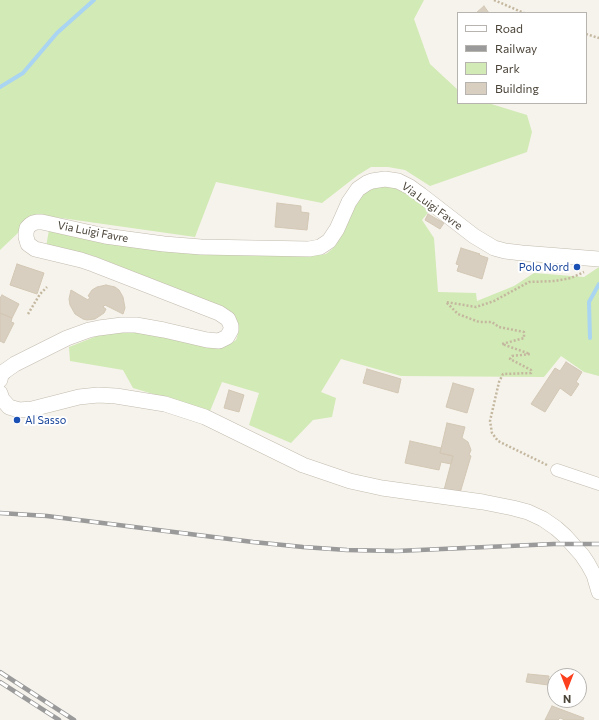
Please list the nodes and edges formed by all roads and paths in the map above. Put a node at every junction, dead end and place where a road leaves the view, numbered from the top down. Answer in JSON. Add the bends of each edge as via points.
{"nodes":[{"id":1,"x":494,"y":0,"type":"edge"},
{"id":2,"x":522,"y":12,"type":"edge"},
{"id":3,"x":587,"y":34,"type":"edge"},
{"id":4,"x":599,"y":38,"type":"edge"},
{"id":5,"x":599,"y":259,"type":"edge"},
{"id":6,"x":47,"y":288,"type":"dead end"},
{"id":7,"x":28,"y":314,"type":"dead end"},
{"id":8,"x":0,"y":380,"type":"edge"},
{"id":9,"x":0,"y":392,"type":"edge"},
{"id":10,"x":557,"y":470,"type":"joint"},
{"id":11,"x":599,"y":484,"type":"edge"},
{"id":12,"x":598,"y":587,"type":"edge"}],
"edges":[{"from":1,"to":2,"type":"path"},
{"from":3,"to":4,"type":"path"},
{"from":5,"to":8,"type":"street","name":"Via Luigi Favre","via":[[522,254],[494,248],[474,236],[410,187],[385,179],[372,181],[358,189],[329,241],[320,247],[309,249],[170,245],[37,222],[30,225],[26,233],[28,244],[35,249],[93,264],[219,313],[228,319],[231,330],[227,337],[219,341],[143,326],[122,325],[89,330],[14,364],[5,371]]},
{"from":5,"to":10,"type":"path","via":[[594,267],[572,278],[529,282],[494,301],[476,307],[446,302],[458,314],[478,322],[492,322],[499,327],[524,332],[524,338],[502,344],[530,354],[512,356],[510,359],[531,370],[531,373],[504,374],[499,382],[490,421],[492,433],[498,441]]},
{"from":6,"to":7,"type":"path","via":[[40,294]]},
{"from":9,"to":12,"type":"street","via":[[9,407],[19,410],[98,395],[165,404],[205,418],[302,465],[350,481],[483,502],[528,512],[543,519],[565,536],[582,555]]},
{"from":10,"to":11,"type":"street"}]}
